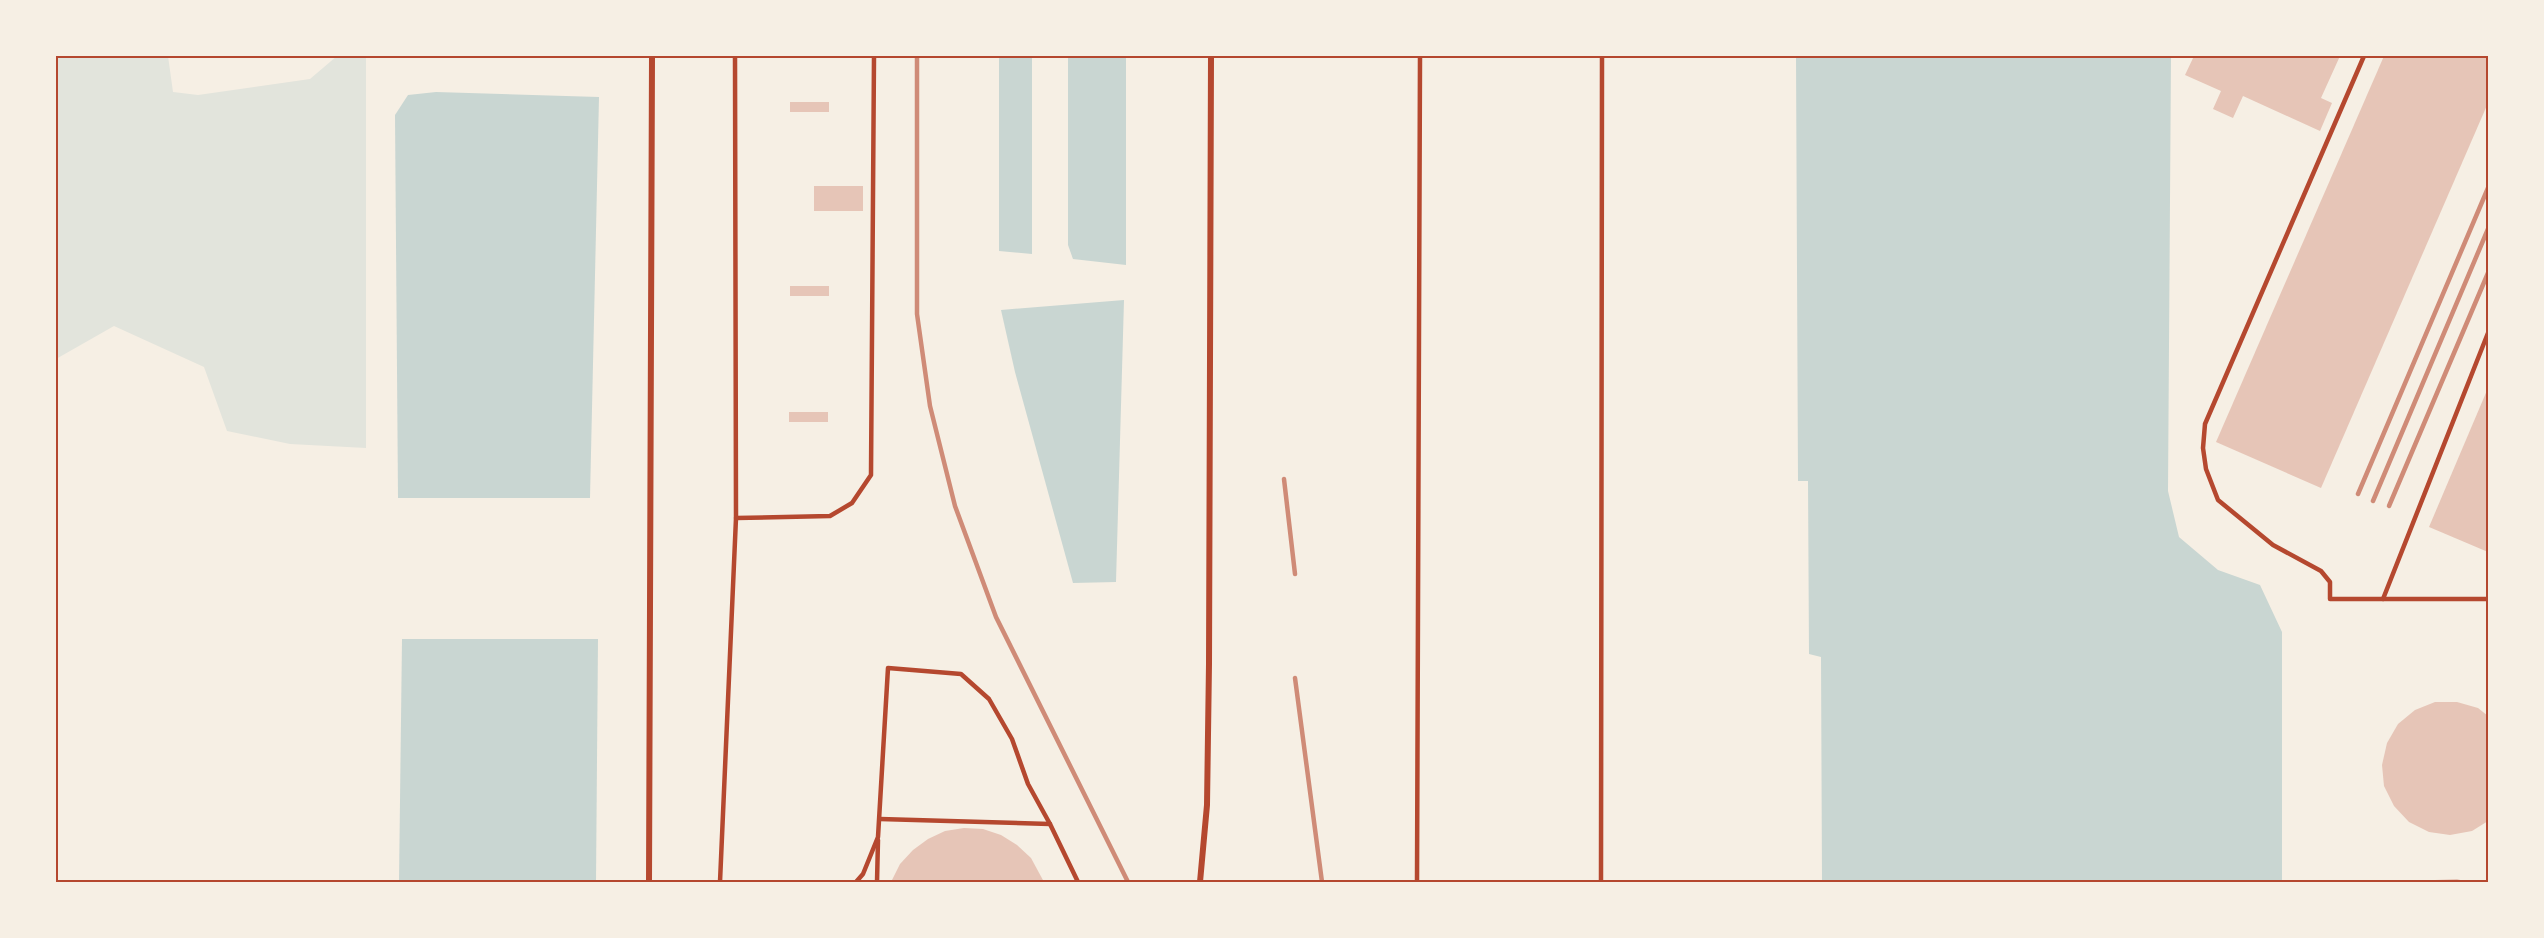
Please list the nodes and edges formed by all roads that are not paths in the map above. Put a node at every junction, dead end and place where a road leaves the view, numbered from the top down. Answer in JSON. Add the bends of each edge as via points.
{"nodes":[{"id":1,"x":652,"y":56,"type":"edge"},
{"id":2,"x":735,"y":56,"type":"edge"},
{"id":3,"x":874,"y":56,"type":"edge"},
{"id":4,"x":1211,"y":56,"type":"edge"},
{"id":5,"x":1420,"y":56,"type":"edge"},
{"id":6,"x":1602,"y":56,"type":"edge"},
{"id":7,"x":2364,"y":56,"type":"edge"},
{"id":8,"x":2488,"y":333,"type":"edge"},
{"id":9,"x":736,"y":518,"type":"junction"},
{"id":10,"x":2383,"y":599,"type":"junction"},
{"id":11,"x":2488,"y":599,"type":"edge"},
{"id":12,"x":880,"y":819,"type":"junction"},
{"id":13,"x":1050,"y":824,"type":"junction"},
{"id":14,"x":878,"y":837,"type":"junction"},
{"id":15,"x":649,"y":882,"type":"edge"},
{"id":16,"x":720,"y":882,"type":"edge"},
{"id":17,"x":856,"y":882,"type":"edge"},
{"id":18,"x":877,"y":882,"type":"edge"},
{"id":19,"x":1078,"y":882,"type":"edge"},
{"id":20,"x":1200,"y":882,"type":"edge"},
{"id":21,"x":1417,"y":882,"type":"edge"},
{"id":22,"x":1601,"y":882,"type":"edge"}],
"edges":[{"from":1,"to":15,"type":"street"},
{"from":2,"to":9,"type":"lane"},
{"from":3,"to":9,"type":"lane","via":[[871,474],[852,503],[830,516]]},
{"from":4,"to":20,"type":"street","via":[[1209,664],[1207,795]]},
{"from":5,"to":21,"type":"lane"},
{"from":6,"to":22,"type":"lane"},
{"from":7,"to":10,"type":"lane","via":[[2205,424],[2203,448],[2218,500],[2272,545],[2321,572],[2330,582],[2330,599]]},
{"from":8,"to":10,"type":"lane"},
{"from":9,"to":16,"type":"lane"},
{"from":10,"to":11,"type":"lane"},
{"from":12,"to":13,"type":"lane"},
{"from":12,"to":13,"type":"lane","via":[[888,668],[961,674],[988,699],[1012,739],[1028,784]]},
{"from":12,"to":14,"type":"lane"},
{"from":13,"to":19,"type":"lane"},
{"from":14,"to":17,"type":"lane"},
{"from":14,"to":18,"type":"lane"}]}
